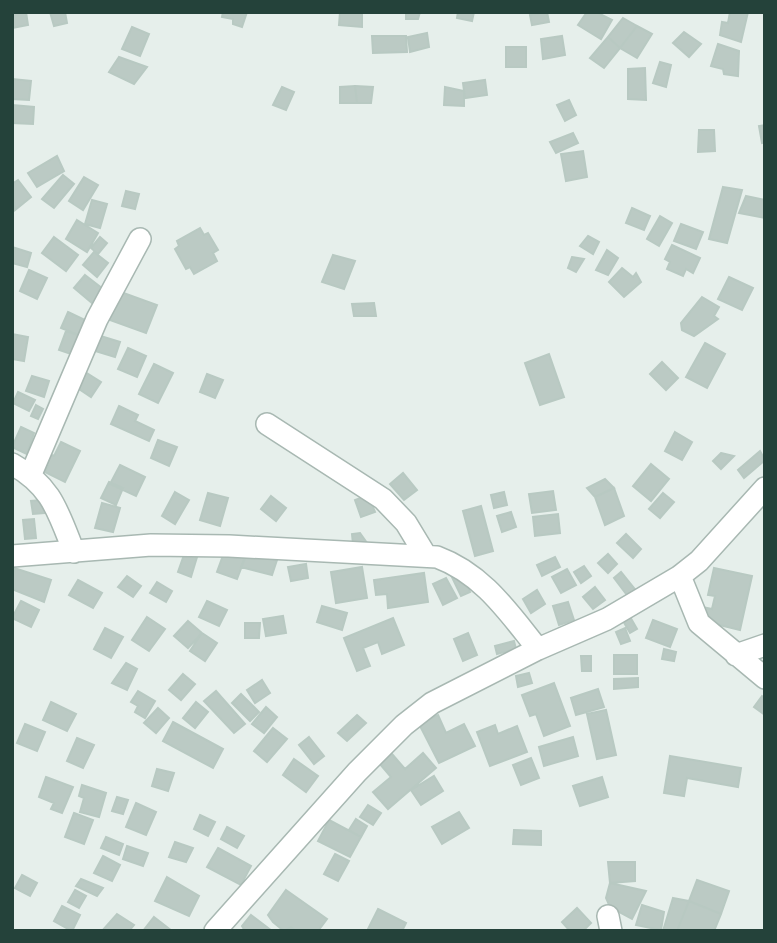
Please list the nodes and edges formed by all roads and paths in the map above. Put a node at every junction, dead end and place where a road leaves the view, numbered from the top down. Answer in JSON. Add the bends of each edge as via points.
{"nodes":[{"id":1,"x":140,"y":239,"type":"dead end"},
{"id":2,"x":267,"y":424,"type":"dead end"},
{"id":3,"x":12,"y":464,"type":"edge"},
{"id":4,"x":31,"y":474,"type":"junction"},
{"id":5,"x":765,"y":488,"type":"edge"},
{"id":6,"x":74,"y":552,"type":"junction"},
{"id":7,"x":12,"y":556,"type":"edge"},
{"id":8,"x":426,"y":556,"type":"junction"},
{"id":9,"x":680,"y":576,"type":"junction"},
{"id":10,"x":765,"y":645,"type":"edge"},
{"id":11,"x":538,"y":649,"type":"junction"},
{"id":12,"x":736,"y":655,"type":"junction"},
{"id":13,"x":765,"y":678,"type":"edge"},
{"id":14,"x":215,"y":931,"type":"edge"}],
"edges":[{"from":1,"to":4,"type":"street","via":[[92,330]]},
{"from":2,"to":8,"type":"street","via":[[383,499],[406,523]]},
{"from":3,"to":4,"type":"street"},
{"from":4,"to":6,"type":"street","via":[[55,503]]},
{"from":5,"to":9,"type":"street"},
{"from":6,"to":7,"type":"street"},
{"from":6,"to":8,"type":"street","via":[[151,545],[229,545]]},
{"from":8,"to":11,"type":"street","via":[[460,566],[483,584]]},
{"from":9,"to":11,"type":"street","via":[[607,619]]},
{"from":9,"to":12,"type":"street","via":[[699,623]]},
{"from":10,"to":12,"type":"street"},
{"from":11,"to":14,"type":"street","via":[[432,703],[404,725]]},
{"from":12,"to":13,"type":"street"}]}
